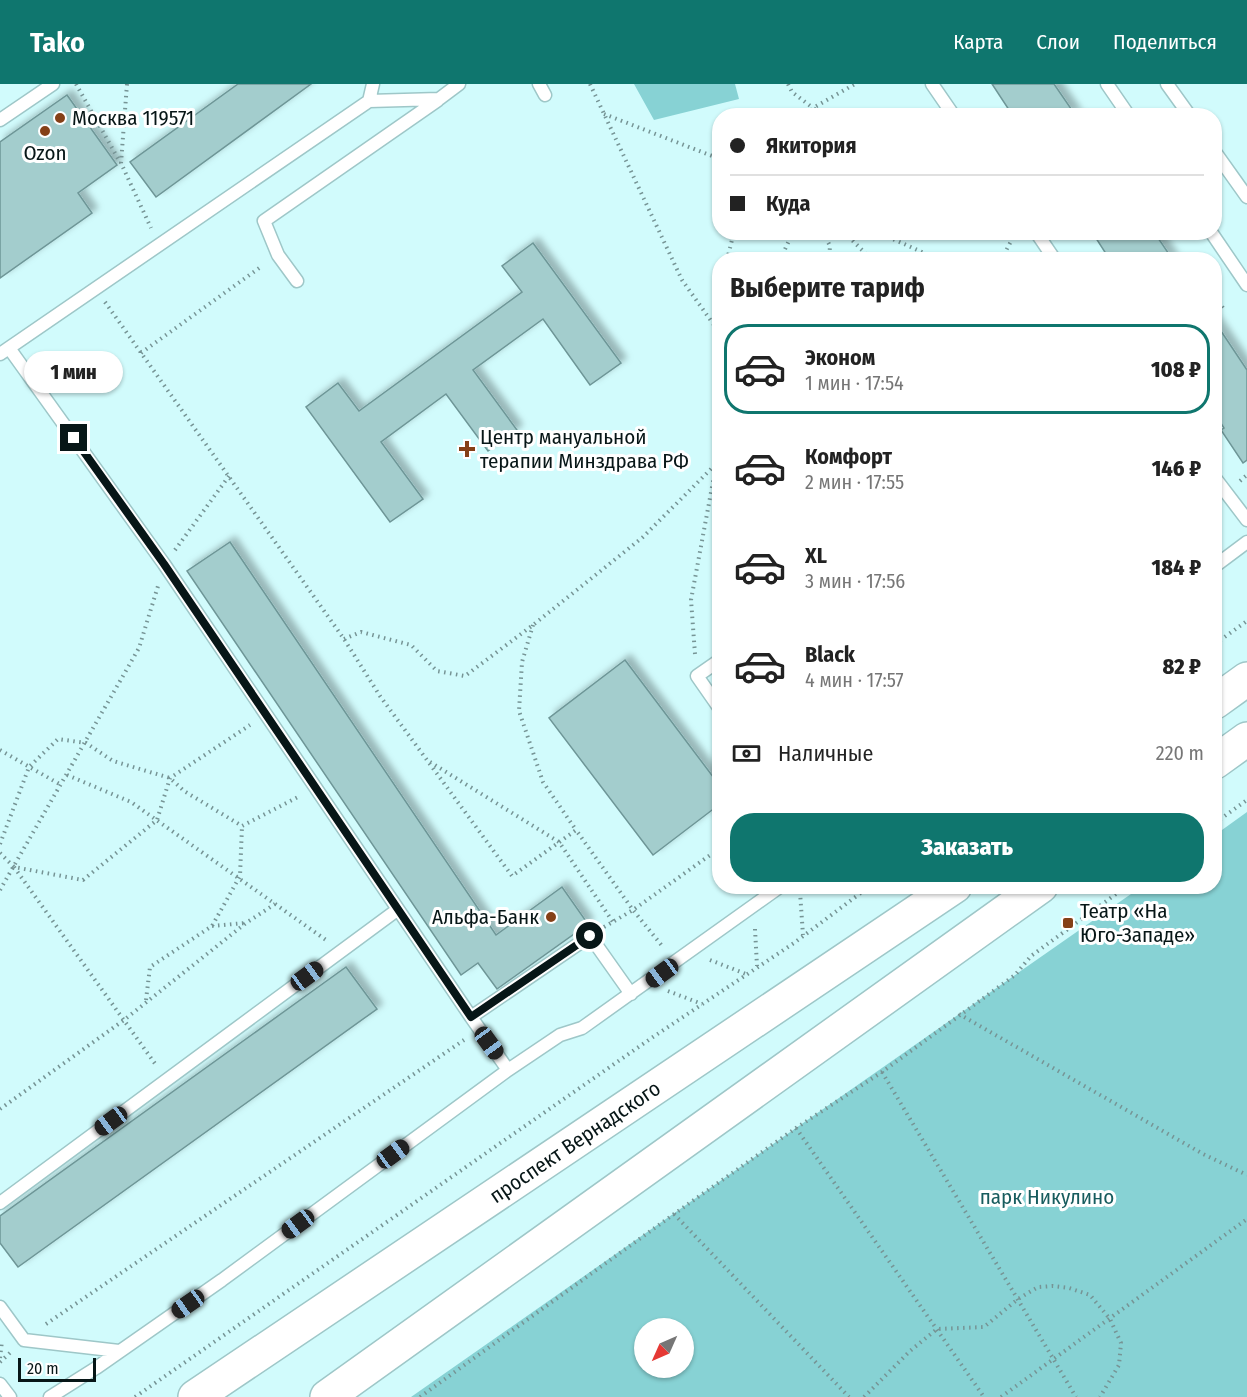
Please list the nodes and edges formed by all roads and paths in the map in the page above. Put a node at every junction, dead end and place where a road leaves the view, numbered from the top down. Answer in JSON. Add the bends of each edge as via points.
{"nodes":[{"id":1,"x":53,"y":84,"type":"edge"},
{"id":2,"x":76,"y":84,"type":"edge"},
{"id":3,"x":127,"y":84,"type":"edge"},
{"id":4,"x":373,"y":84,"type":"edge"},
{"id":5,"x":459,"y":84,"type":"edge"},
{"id":6,"x":590,"y":84,"type":"edge"},
{"id":7,"x":788,"y":84,"type":"edge"},
{"id":8,"x":855,"y":84,"type":"edge"},
{"id":9,"x":932,"y":84,"type":"edge"},
{"id":10,"x":1107,"y":84,"type":"edge"},
{"id":11,"x":1167,"y":84,"type":"edge"},
{"id":12,"x":439,"y":99,"type":"junction"},
{"id":13,"x":369,"y":101,"type":"junction"},
{"id":14,"x":813,"y":108,"type":"joint"},
{"id":15,"x":948,"y":108,"type":"edge"},
{"id":16,"x":1124,"y":108,"type":"edge"},
{"id":17,"x":1184,"y":108,"type":"edge"},
{"id":18,"x":603,"y":114,"type":"junction"},
{"id":19,"x":0,"y":120,"type":"edge"},
{"id":20,"x":712,"y":156,"type":"edge"},
{"id":21,"x":1222,"y":162,"type":"edge"},
{"id":22,"x":121,"y":163,"type":"junction"},
{"id":23,"x":1247,"y":197,"type":"edge"},
{"id":24,"x":852,"y":240,"type":"edge"},
{"id":25,"x":895,"y":240,"type":"edge"},
{"id":26,"x":1216,"y":240,"type":"edge"},
{"id":27,"x":159,"y":245,"type":"junction"},
{"id":28,"x":864,"y":252,"type":"edge"},
{"id":29,"x":922,"y":252,"type":"edge"},
{"id":30,"x":278,"y":255,"type":"junction"},
{"id":31,"x":297,"y":281,"type":"dead end"},
{"id":32,"x":1247,"y":285,"type":"edge"},
{"id":33,"x":96,"y":290,"type":"junction"},
{"id":34,"x":712,"y":322,"type":"edge"},
{"id":35,"x":4,"y":351,"type":"edge"},
{"id":36,"x":141,"y":353,"type":"junction"},
{"id":37,"x":712,"y":468,"type":"edge"},
{"id":38,"x":229,"y":476,"type":"junction"},
{"id":39,"x":712,"y":486,"type":"edge"},
{"id":40,"x":1222,"y":487,"type":"edge"},
{"id":41,"x":1247,"y":520,"type":"edge"},
{"id":42,"x":1247,"y":542,"type":"edge"},
{"id":43,"x":1222,"y":561,"type":"edge"},
{"id":44,"x":164,"y":564,"type":"junction"},
{"id":45,"x":1247,"y":621,"type":"edge"},
{"id":46,"x":533,"y":626,"type":"junction"},
{"id":47,"x":344,"y":639,"type":"junction"},
{"id":48,"x":1222,"y":639,"type":"edge"},
{"id":49,"x":712,"y":666,"type":"edge"},
{"id":50,"x":697,"y":676,"type":"junction"},
{"id":51,"x":1247,"y":679,"type":"edge"},
{"id":52,"x":1222,"y":697,"type":"edge"},
{"id":53,"x":712,"y":698,"type":"edge"},
{"id":54,"x":266,"y":715,"type":"junction"},
{"id":55,"x":1247,"y":739,"type":"edge"},
{"id":56,"x":86,"y":742,"type":"junction"},
{"id":57,"x":0,"y":750,"type":"edge"},
{"id":58,"x":1222,"y":757,"type":"edge"},
{"id":59,"x":428,"y":760,"type":"junction"},
{"id":60,"x":29,"y":767,"type":"junction"},
{"id":61,"x":67,"y":774,"type":"junction"},
{"id":62,"x":170,"y":778,"type":"junction"},
{"id":63,"x":60,"y":785,"type":"junction"},
{"id":64,"x":315,"y":788,"type":"junction"},
{"id":65,"x":1247,"y":800,"type":"edge"},
{"id":66,"x":1222,"y":818,"type":"edge"},
{"id":67,"x":157,"y":820,"type":"junction"},
{"id":68,"x":242,"y":826,"type":"junction"},
{"id":69,"x":576,"y":830,"type":"junction"},
{"id":70,"x":559,"y":842,"type":"junction"},
{"id":71,"x":0,"y":844,"type":"edge"},
{"id":72,"x":0,"y":853,"type":"edge"},
{"id":73,"x":712,"y":856,"type":"edge"},
{"id":74,"x":14,"y":867,"type":"junction"},
{"id":75,"x":0,"y":890,"type":"edge"},
{"id":76,"x":770,"y":894,"type":"edge"},
{"id":77,"x":800,"y":894,"type":"edge"},
{"id":78,"x":859,"y":894,"type":"edge"},
{"id":79,"x":943,"y":894,"type":"edge"},
{"id":80,"x":1030,"y":894,"type":"edge"},
{"id":81,"x":1116,"y":894,"type":"edge"},
{"id":82,"x":275,"y":904,"type":"junction"},
{"id":83,"x":753,"y":906,"type":"junction"},
{"id":84,"x":397,"y":910,"type":"junction"},
{"id":85,"x":633,"y":910,"type":"junction"},
{"id":86,"x":612,"y":922,"type":"dead end"},
{"id":87,"x":246,"y":923,"type":"junction"},
{"id":88,"x":212,"y":926,"type":"junction"},
{"id":89,"x":590,"y":936,"type":"junction"},
{"id":90,"x":803,"y":936,"type":"junction"},
{"id":91,"x":342,"y":951,"type":"junction"},
{"id":92,"x":689,"y":953,"type":"junction"},
{"id":93,"x":676,"y":962,"type":"junction"},
{"id":94,"x":757,"y":967,"type":"junction"},
{"id":95,"x":746,"y":974,"type":"junction"},
{"id":96,"x":647,"y":983,"type":"junction"},
{"id":97,"x":631,"y":994,"type":"junction"},
{"id":98,"x":146,"y":1001,"type":"junction"},
{"id":99,"x":702,"y":1004,"type":"junction"},
{"id":100,"x":959,"y":1014,"type":"junction"},
{"id":101,"x":471,"y":1017,"type":"junction"},
{"id":102,"x":124,"y":1020,"type":"junction"},
{"id":103,"x":480,"y":1030,"type":"junction"},
{"id":104,"x":508,"y":1070,"type":"junction"},
{"id":105,"x":882,"y":1072,"type":"junction"},
{"id":106,"x":167,"y":1080,"type":"junction"},
{"id":107,"x":0,"y":1109,"type":"edge"},
{"id":108,"x":796,"y":1128,"type":"junction"},
{"id":109,"x":1247,"y":1175,"type":"edge"},
{"id":110,"x":0,"y":1203,"type":"edge"},
{"id":111,"x":674,"y":1214,"type":"junction"},
{"id":112,"x":1247,"y":1219,"type":"edge"},
{"id":113,"x":1018,"y":1299,"type":"junction"},
{"id":114,"x":0,"y":1307,"type":"edge"},
{"id":115,"x":1110,"y":1319,"type":"junction"},
{"id":116,"x":937,"y":1329,"type":"junction"},
{"id":117,"x":24,"y":1340,"type":"junction"},
{"id":118,"x":119,"y":1351,"type":"junction"},
{"id":119,"x":1053,"y":1360,"type":"junction"},
{"id":120,"x":0,"y":1362,"type":"edge"},
{"id":121,"x":0,"y":1384,"type":"edge"},
{"id":122,"x":10,"y":1397,"type":"edge"},
{"id":123,"x":50,"y":1397,"type":"edge"},
{"id":124,"x":135,"y":1397,"type":"edge"},
{"id":125,"x":195,"y":1397,"type":"edge"},
{"id":126,"x":327,"y":1397,"type":"edge"},
{"id":127,"x":420,"y":1397,"type":"edge"},
{"id":128,"x":849,"y":1397,"type":"edge"},
{"id":129,"x":864,"y":1397,"type":"edge"},
{"id":130,"x":984,"y":1397,"type":"edge"},
{"id":131,"x":1001,"y":1397,"type":"edge"},
{"id":132,"x":1076,"y":1397,"type":"edge"},
{"id":133,"x":1100,"y":1397,"type":"edge"}],
"edges":[{"from":1,"to":19,"type":"lane"},
{"from":2,"to":22,"type":"path"},
{"from":3,"to":22,"type":"path"},
{"from":4,"to":13,"type":"lane"},
{"from":5,"to":12,"type":"lane"},
{"from":6,"to":18,"type":"path"},
{"from":7,"to":14,"type":"path","via":[[792,92]]},
{"from":8,"to":14,"type":"path"},
{"from":9,"to":15,"type":"lane"},
{"from":10,"to":16,"type":"lane"},
{"from":11,"to":17,"type":"lane"},
{"from":12,"to":13,"type":"lane"},
{"from":12,"to":30,"type":"lane","via":[[264,221]]},
{"from":13,"to":27,"type":"lane"},
{"from":18,"to":20,"type":"path"},
{"from":18,"to":34,"type":"path","via":[[682,280]]},
{"from":21,"to":23,"type":"lane"},
{"from":22,"to":27,"type":"path"},
{"from":24,"to":28,"type":"path"},
{"from":25,"to":29,"type":"path"},
{"from":26,"to":32,"type":"lane"},
{"from":27,"to":33,"type":"lane"},
{"from":30,"to":31,"type":"lane"},
{"from":30,"to":36,"type":"path"},
{"from":33,"to":35,"type":"lane"},
{"from":33,"to":36,"type":"path"},
{"from":35,"to":44,"type":"lane"},
{"from":36,"to":38,"type":"path"},
{"from":37,"to":46,"type":"path","via":[[643,537]]},
{"from":38,"to":44,"type":"path"},
{"from":38,"to":47,"type":"path"},
{"from":39,"to":50,"type":"path","via":[[691,600]]},
{"from":40,"to":41,"type":"lane"},
{"from":42,"to":43,"type":"lane"},
{"from":44,"to":54,"type":"lane"},
{"from":44,"to":56,"type":"path","via":[[139,648]]},
{"from":45,"to":48,"type":"path"},
{"from":46,"to":47,"type":"path","via":[[465,676],[437,671],[411,645],[362,632]]},
{"from":46,"to":69,"type":"path","via":[[522,662],[519,711],[543,782]]},
{"from":47,"to":59,"type":"path"},
{"from":49,"to":50,"type":"lane"},
{"from":50,"to":53,"type":"lane"},
{"from":51,"to":52,"type":"main road"},
{"from":54,"to":62,"type":"path"},
{"from":54,"to":64,"type":"lane"},
{"from":55,"to":58,"type":"main road"},
{"from":56,"to":60,"type":"path","via":[[58,739]]},
{"from":56,"to":61,"type":"path"},
{"from":56,"to":62,"type":"path","via":[[113,761]]},
{"from":57,"to":60,"type":"path"},
{"from":59,"to":70,"type":"path"},
{"from":59,"to":70,"type":"path","via":[[512,876]]},
{"from":60,"to":63,"type":"path"},
{"from":60,"to":71,"type":"path"},
{"from":61,"to":63,"type":"path"},
{"from":61,"to":67,"type":"path","via":[[131,802]]},
{"from":62,"to":67,"type":"path"},
{"from":62,"to":68,"type":"path","via":[[184,791]]},
{"from":63,"to":74,"type":"path"},
{"from":64,"to":68,"type":"path"},
{"from":64,"to":84,"type":"lane"},
{"from":65,"to":66,"type":"path"},
{"from":67,"to":74,"type":"path","via":[[83,880]]},
{"from":67,"to":82,"type":"path"},
{"from":68,"to":88,"type":"path","via":[[240,876]]},
{"from":69,"to":70,"type":"path"},
{"from":69,"to":85,"type":"path"},
{"from":70,"to":86,"type":"path"},
{"from":72,"to":74,"type":"path"},
{"from":73,"to":85,"type":"path"},
{"from":74,"to":75,"type":"path"},
{"from":74,"to":102,"type":"path"},
{"from":76,"to":83,"type":"lane"},
{"from":77,"to":90,"type":"path"},
{"from":78,"to":90,"type":"path"},
{"from":79,"to":125,"type":"main road","name":"проспект Вернадского"},
{"from":80,"to":126,"type":"main road"},
{"from":81,"to":100,"type":"path","via":[[1031,956],[1015,975]]},
{"from":82,"to":87,"type":"path"},
{"from":82,"to":91,"type":"path"},
{"from":83,"to":92,"type":"lane"},
{"from":83,"to":94,"type":"path"},
{"from":84,"to":91,"type":"lane"},
{"from":84,"to":101,"type":"lane"},
{"from":85,"to":89,"type":"path"},
{"from":85,"to":93,"type":"path"},
{"from":87,"to":88,"type":"path"},
{"from":87,"to":98,"type":"path"},
{"from":88,"to":98,"type":"path","via":[[150,967]]},
{"from":89,"to":97,"type":"lane"},
{"from":89,"to":101,"type":"lane"},
{"from":90,"to":94,"type":"path"},
{"from":91,"to":106,"type":"lane"},
{"from":92,"to":93,"type":"lane"},
{"from":92,"to":95,"type":"path"},
{"from":93,"to":96,"type":"lane"},
{"from":94,"to":95,"type":"path"},
{"from":95,"to":99,"type":"path"},
{"from":96,"to":97,"type":"lane"},
{"from":96,"to":99,"type":"path"},
{"from":97,"to":104,"type":"lane","via":[[582,1028],[560,1035]]},
{"from":98,"to":102,"type":"path"},
{"from":99,"to":124,"type":"path"},
{"from":100,"to":105,"type":"path"},
{"from":100,"to":109,"type":"path","via":[[1203,1154]]},
{"from":101,"to":103,"type":"lane"},
{"from":102,"to":106,"type":"path"},
{"from":102,"to":107,"type":"path"},
{"from":103,"to":104,"type":"lane"},
{"from":103,"to":117,"type":"path"},
{"from":104,"to":118,"type":"lane"},
{"from":105,"to":108,"type":"path"},
{"from":105,"to":113,"type":"path"},
{"from":106,"to":110,"type":"lane"},
{"from":108,"to":111,"type":"path"},
{"from":108,"to":116,"type":"path"},
{"from":111,"to":127,"type":"path"},
{"from":111,"to":128,"type":"path"},
{"from":112,"to":115,"type":"path"},
{"from":113,"to":115,"type":"path","via":[[1038,1287],[1069,1288],[1090,1295]]},
{"from":113,"to":116,"type":"path","via":[[984,1327]]},
{"from":113,"to":119,"type":"path"},
{"from":114,"to":117,"type":"lane"},
{"from":115,"to":119,"type":"path"},
{"from":115,"to":133,"type":"path","via":[[1121,1343],[1119,1365]]},
{"from":116,"to":129,"type":"path"},
{"from":116,"to":130,"type":"path"},
{"from":117,"to":118,"type":"lane"},
{"from":117,"to":120,"type":"path"},
{"from":118,"to":123,"type":"lane"},
{"from":119,"to":131,"type":"path"},
{"from":119,"to":132,"type":"path"},
{"from":121,"to":122,"type":"lane"}]}
